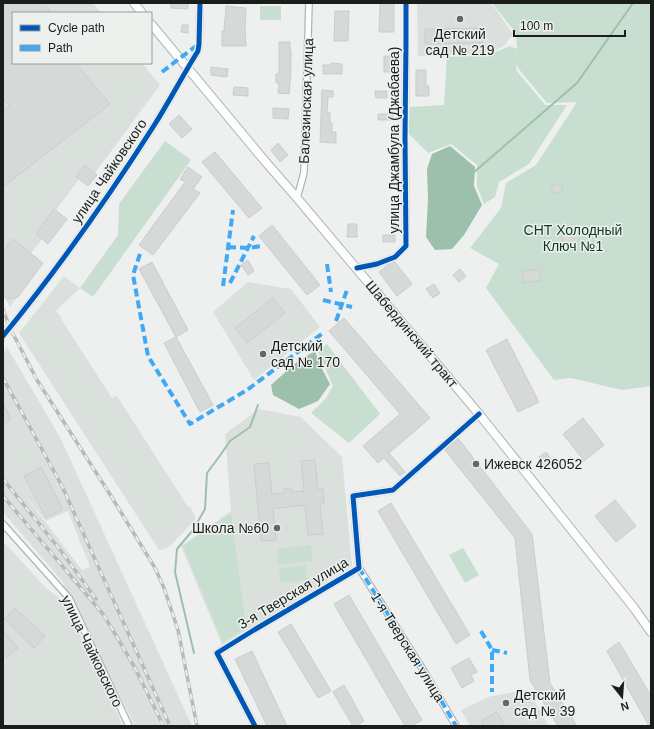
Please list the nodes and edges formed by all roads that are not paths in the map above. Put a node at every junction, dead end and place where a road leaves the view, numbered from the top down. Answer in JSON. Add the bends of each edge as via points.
{"nodes":[{"id":1,"x":134,"y":3,"type":"edge"},
{"id":2,"x":200,"y":3,"type":"edge"},
{"id":3,"x":309,"y":3,"type":"edge"},
{"id":4,"x":406,"y":3,"type":"edge"},
{"id":5,"x":141,"y":12,"type":"edge"},
{"id":6,"x":152,"y":25,"type":"edge"},
{"id":7,"x":188,"y":67,"type":"junction"},
{"id":8,"x":297,"y":198,"type":"junction"},
{"id":9,"x":357,"y":268,"type":"junction"},
{"id":10,"x":3,"y":336,"type":"edge"},
{"id":11,"x":479,"y":414,"type":"junction"},
{"id":12,"x":3,"y":524,"type":"edge"},
{"id":13,"x":359,"y":568,"type":"junction"},
{"id":14,"x":651,"y":632,"type":"edge"},
{"id":15,"x":129,"y":726,"type":"edge"},
{"id":16,"x":255,"y":726,"type":"edge"},
{"id":17,"x":456,"y":726,"type":"edge"}],
"edges":[{"from":1,"to":5,"type":"main road"},
{"from":2,"to":7,"type":"street","name":"улица Чайковского","via":[[198,51]]},
{"from":3,"to":8,"type":"street","name":"Балезинская улица","via":[[304,172]]},
{"from":4,"to":9,"type":"street","name":"улица Джамбула (Джабаева)","via":[[406,246],[395,257]]},
{"from":6,"to":7,"type":"main road","name":"Шабердинский тракт"},
{"from":7,"to":8,"type":"main road","name":"Шабердинский тракт"},
{"from":7,"to":10,"type":"street","name":"улица Чайковского","via":[[156,123],[98,210],[63,260]]},
{"from":8,"to":9,"type":"main road","name":"Шабердинский тракт"},
{"from":9,"to":11,"type":"main road","name":"Шабердинский тракт"},
{"from":11,"to":13,"type":"street","name":"3-я Тверская улица","via":[[393,490],[353,496]]},
{"from":11,"to":14,"type":"main road","name":"Шабердинский тракт"},
{"from":12,"to":15,"type":"street","name":"улица Чайковского","via":[[69,598]]},
{"from":13,"to":16,"type":"street","name":"3-я Тверская улица","via":[[217,653]]},
{"from":13,"to":17,"type":"street","name":"1-я Тверская улица"}]}
